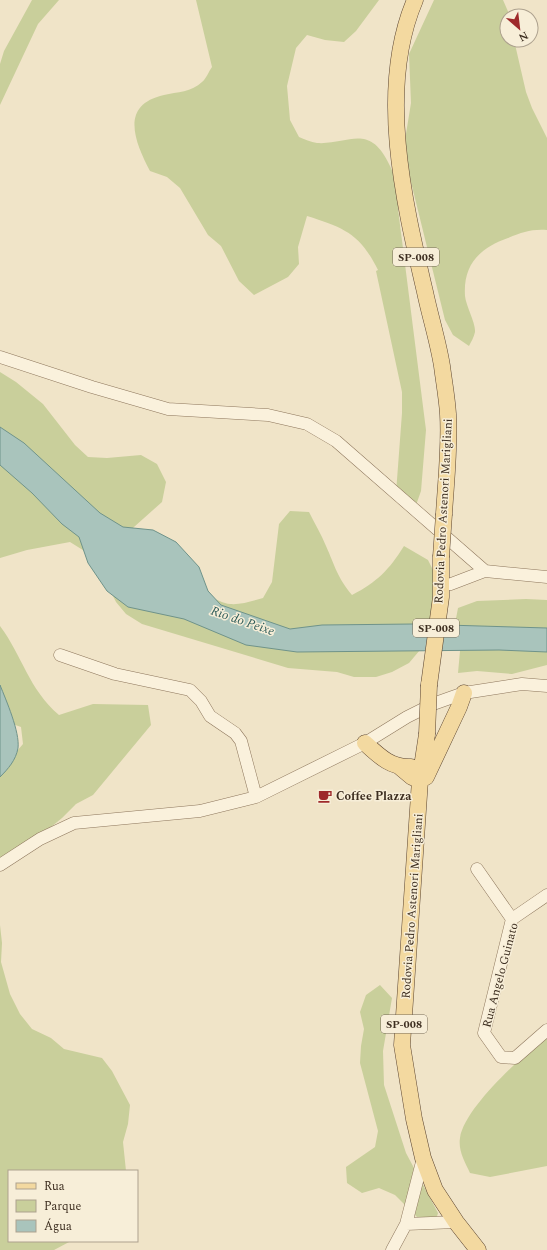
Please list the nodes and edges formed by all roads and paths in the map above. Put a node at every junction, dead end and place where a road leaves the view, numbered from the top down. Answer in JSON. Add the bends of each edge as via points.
{"nodes":[{"id":1,"x":415,"y":0,"type":"edge"},
{"id":2,"x":0,"y":357,"type":"edge"},
{"id":3,"x":485,"y":571,"type":"junction"},
{"id":4,"x":547,"y":577,"type":"edge"},
{"id":5,"x":441,"y":591,"type":"junction"},
{"id":6,"x":60,"y":655,"type":"dead end"},
{"id":7,"x":547,"y":686,"type":"edge"},
{"id":8,"x":464,"y":693,"type":"junction"},
{"id":9,"x":365,"y":743,"type":"junction"},
{"id":10,"x":422,"y":773,"type":"junction"},
{"id":11,"x":256,"y":797,"type":"junction"},
{"id":12,"x":0,"y":866,"type":"edge"},
{"id":13,"x":477,"y":870,"type":"dead end"},
{"id":14,"x":547,"y":895,"type":"edge"},
{"id":15,"x":512,"y":919,"type":"junction"},
{"id":16,"x":547,"y":1030,"type":"edge"},
{"id":17,"x":422,"y":1158,"type":"junction"},
{"id":18,"x":456,"y":1222,"type":"junction"},
{"id":19,"x":406,"y":1224,"type":"junction"},
{"id":20,"x":392,"y":1250,"type":"edge"},
{"id":21,"x":478,"y":1250,"type":"edge"}],
"edges":[{"from":1,"to":5,"type":"main road","name":"Rodovia Pedro Astenori Marigliani","number":"SP-008","bridge":true,"via":[[408,15],[395,99],[397,138],[410,231],[442,364],[448,413]]},
{"from":2,"to":3,"type":"street","via":[[168,409],[268,415],[307,424],[336,441]]},
{"from":3,"to":4,"type":"street"},
{"from":3,"to":5,"type":"street","via":[[451,584]]},
{"from":5,"to":10,"type":"main road","name":"Rodovia Pedro Astenori Marigliani","number":"SP-008","bridge":true,"via":[[431,660]]},
{"from":6,"to":11,"type":"street","via":[[115,674],[190,690],[201,701],[210,716],[235,733],[241,741]]},
{"from":7,"to":8,"type":"street","via":[[522,684]]},
{"from":8,"to":9,"type":"street","via":[[407,717]]},
{"from":8,"to":10,"type":"main road","via":[[432,768],[426,777]]},
{"from":9,"to":10,"type":"main road","via":[[383,760]]},
{"from":9,"to":11,"type":"street"},
{"from":10,"to":17,"type":"main road","name":"Rodovia Pedro Astenori Marigliani","number":"SP-008","via":[[402,1045]]},
{"from":11,"to":12,"type":"street","via":[[200,811],[74,823],[40,838]]},
{"from":13,"to":15,"type":"street"},
{"from":14,"to":15,"type":"street","name":"Rua Angelo Guinato"},
{"from":15,"to":16,"type":"street","name":"Rua Angelo Guinato","via":[[484,1033],[501,1057],[515,1058]]},
{"from":17,"to":18,"type":"main road","name":"Rodovia Pedro Astenori Marigliani","number":"SP-008","via":[[435,1190]]},
{"from":17,"to":19,"type":"street"},
{"from":18,"to":19,"type":"street"},
{"from":18,"to":21,"type":"main road","name":"Rodovia Pedro Astenori Marigliani","number":"SP-008"},
{"from":19,"to":20,"type":"street"}]}
